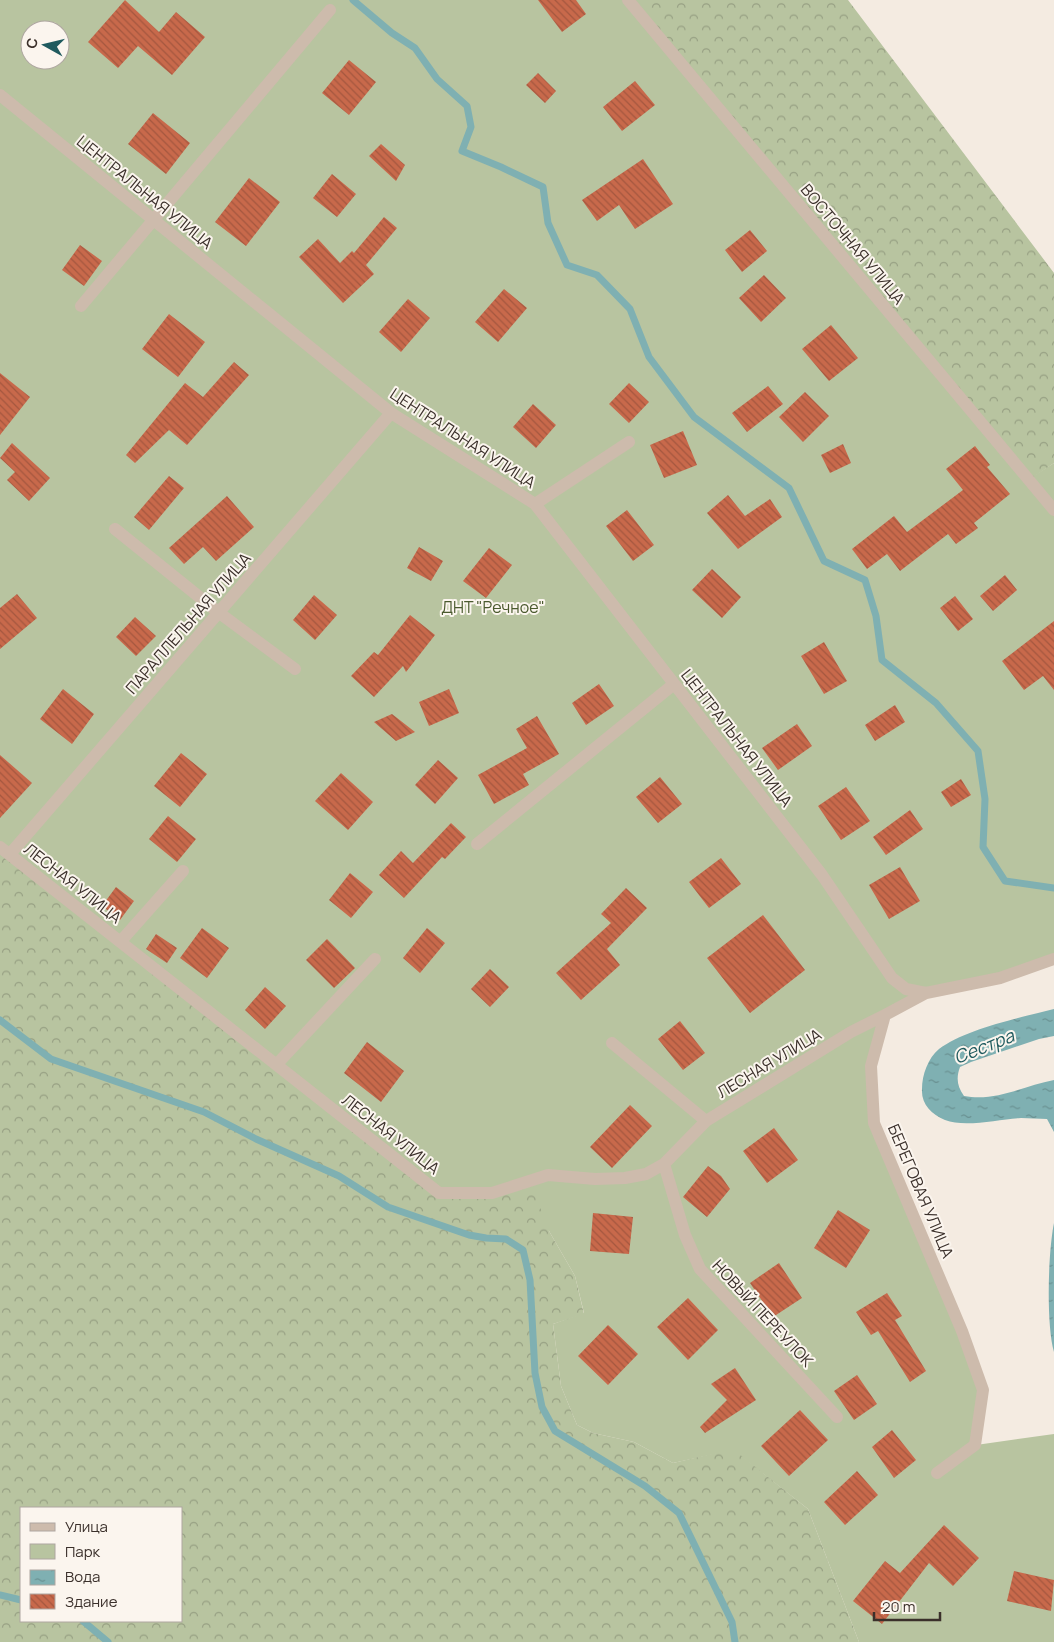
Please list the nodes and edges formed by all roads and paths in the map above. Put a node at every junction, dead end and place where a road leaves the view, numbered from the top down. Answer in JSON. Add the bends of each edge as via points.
{"nodes":[{"id":1,"x":628,"y":0,"type":"edge"},
{"id":2,"x":330,"y":10,"type":"dead end"},
{"id":3,"x":0,"y":95,"type":"edge"},
{"id":4,"x":155,"y":221,"type":"junction"},
{"id":5,"x":81,"y":306,"type":"dead end"},
{"id":6,"x":391,"y":414,"type":"junction"},
{"id":7,"x":629,"y":442,"type":"dead end"},
{"id":8,"x":535,"y":504,"type":"junction"},
{"id":9,"x":1054,"y":510,"type":"edge"},
{"id":10,"x":115,"y":529,"type":"dead end"},
{"id":11,"x":218,"y":612,"type":"junction"},
{"id":12,"x":295,"y":669,"type":"dead end"},
{"id":13,"x":674,"y":684,"type":"junction"},
{"id":14,"x":477,"y":844,"type":"dead end"},
{"id":15,"x":5,"y":851,"type":"edge"},
{"id":16,"x":183,"y":871,"type":"dead end"},
{"id":17,"x":121,"y":941,"type":"junction"},
{"id":18,"x":375,"y":959,"type":"dead end"},
{"id":19,"x":1054,"y":959,"type":"edge"},
{"id":20,"x":926,"y":993,"type":"junction"},
{"id":21,"x":885,"y":1014,"type":"junction"},
{"id":22,"x":612,"y":1042,"type":"dead end"},
{"id":23,"x":276,"y":1064,"type":"junction"},
{"id":24,"x":706,"y":1121,"type":"junction"},
{"id":25,"x":664,"y":1164,"type":"junction"},
{"id":26,"x":837,"y":1417,"type":"dead end"},
{"id":27,"x":937,"y":1473,"type":"dead end"}],
"edges":[{"from":1,"to":9,"type":"street","name":"ВОСТОЧНАЯ УЛИЦА"},
{"from":2,"to":4,"type":"street"},
{"from":3,"to":4,"type":"street","name":"ЦЕНТРАЛЬНАЯ УЛИЦА"},
{"from":4,"to":5,"type":"street"},
{"from":4,"to":6,"type":"street","name":"ЦЕНТРАЛЬНАЯ УЛИЦА"},
{"from":6,"to":8,"type":"street","name":"ЦЕНТРАЛЬНАЯ УЛИЦА"},
{"from":6,"to":11,"type":"street","name":"ПАРАЛЛЕЛЬНАЯ УЛИЦА"},
{"from":7,"to":8,"type":"street"},
{"from":8,"to":13,"type":"street","name":"ЦЕНТРАЛЬНАЯ УЛИЦА"},
{"from":10,"to":11,"type":"street"},
{"from":11,"to":12,"type":"street"},
{"from":11,"to":15,"type":"street","name":"ПАРАЛЛЕЛЬНАЯ УЛИЦА"},
{"from":13,"to":14,"type":"street"},
{"from":13,"to":20,"type":"street","name":"ЦЕНТРАЛЬНАЯ УЛИЦА","via":[[822,875],[892,978],[906,989]]},
{"from":15,"to":17,"type":"street","name":"ЛЕСНАЯ УЛИЦА"},
{"from":16,"to":17,"type":"street"},
{"from":17,"to":23,"type":"street","name":"ЛЕСНАЯ УЛИЦА"},
{"from":18,"to":23,"type":"street"},
{"from":19,"to":20,"type":"street","via":[[1000,978]]},
{"from":20,"to":21,"type":"street"},
{"from":21,"to":24,"type":"street","name":"ЛЕСНАЯ УЛИЦА"},
{"from":21,"to":27,"type":"street","name":"БЕРЕГОВАЯ УЛИЦА","via":[[871,1066],[874,1124],[962,1331],[983,1390],[975,1446]]},
{"from":22,"to":24,"type":"street"},
{"from":23,"to":25,"type":"street","name":"ЛЕСНАЯ УЛИЦА","via":[[438,1192],[492,1193],[548,1175],[625,1178],[646,1174]]},
{"from":24,"to":25,"type":"street","name":"ЛЕСНАЯ УЛИЦА"},
{"from":25,"to":26,"type":"street","name":"НОВЫЙ ПЕРЕУЛОК","via":[[685,1235],[700,1269]]}]}
